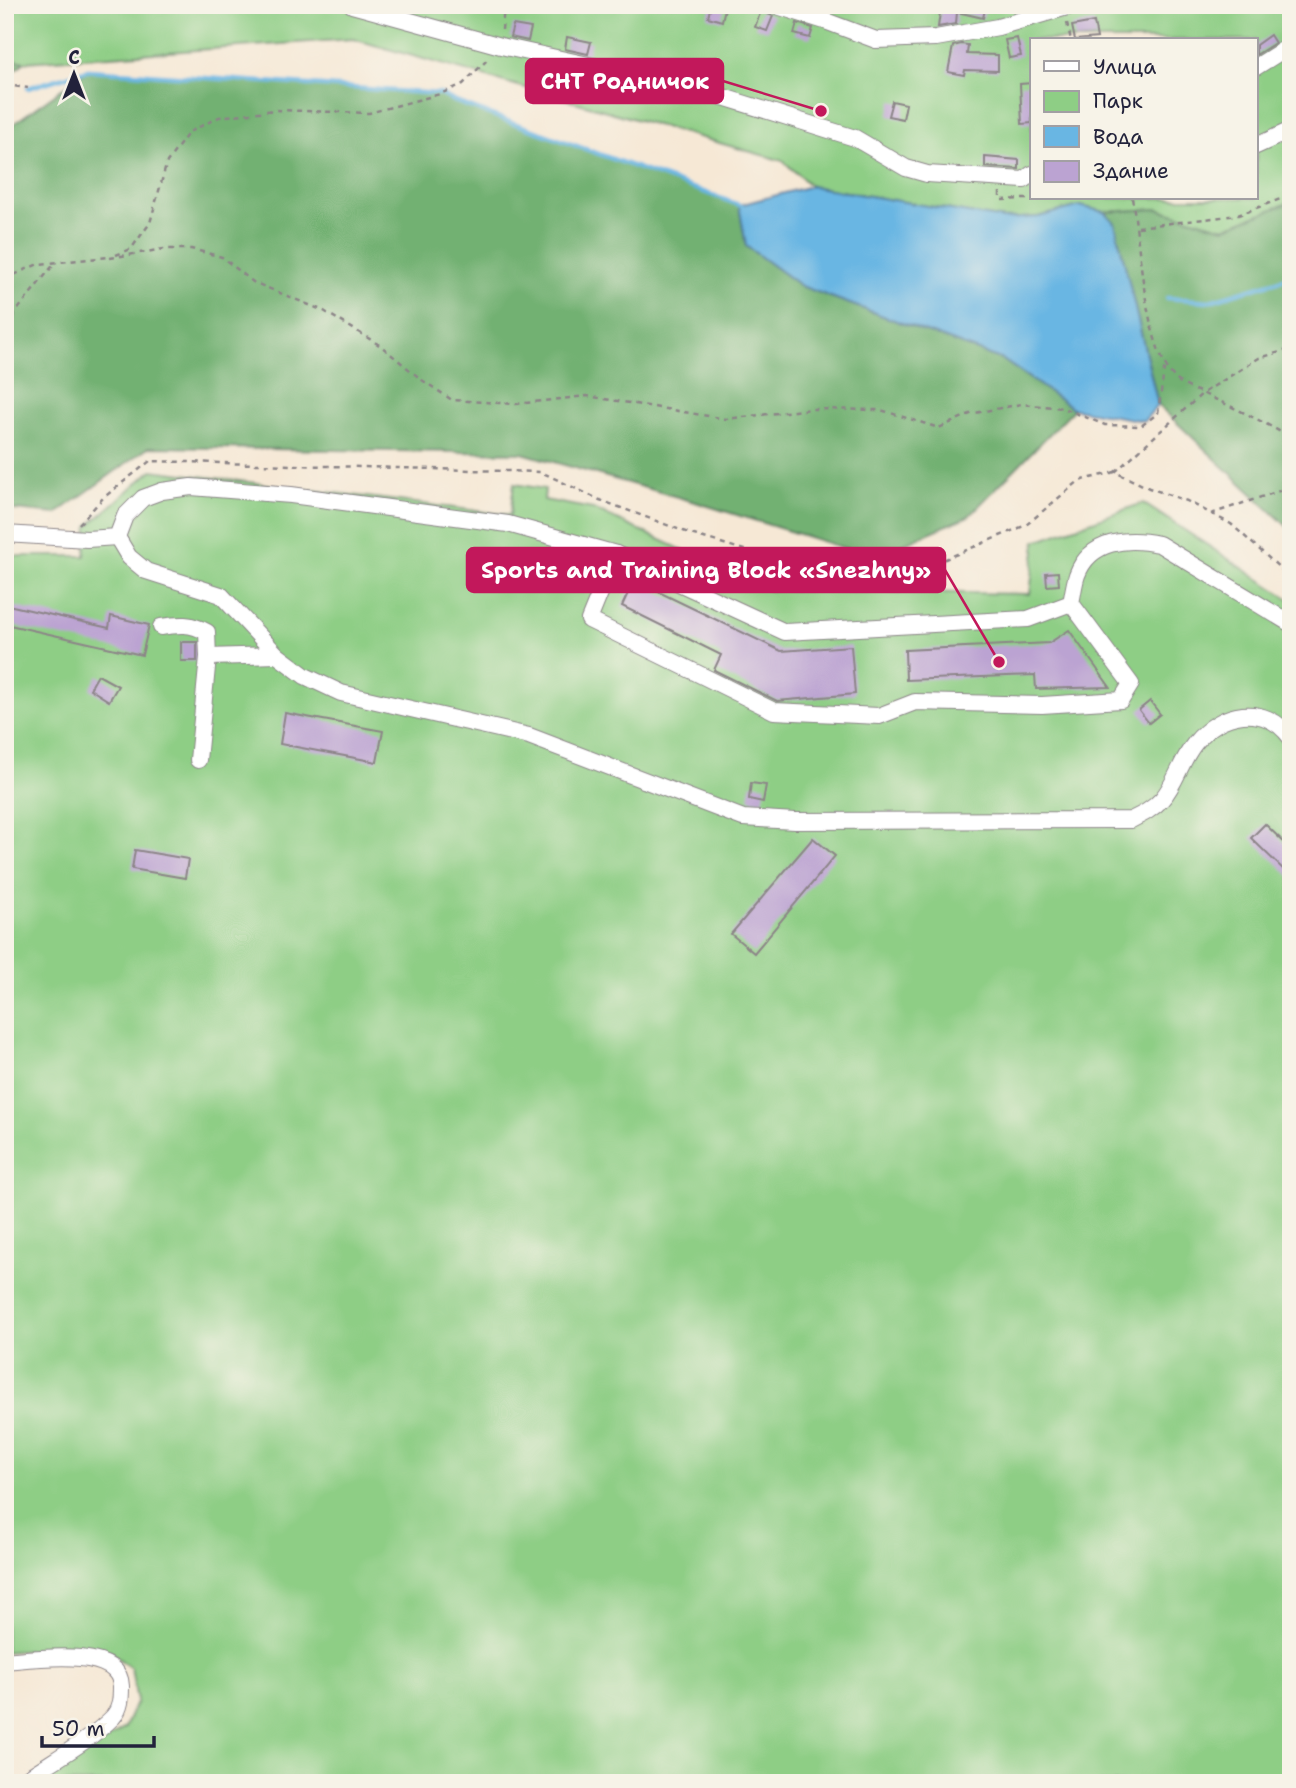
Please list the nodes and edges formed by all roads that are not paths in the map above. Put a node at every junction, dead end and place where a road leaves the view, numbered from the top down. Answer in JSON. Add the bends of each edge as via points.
{"nodes":[{"id":1,"x":352,"y":5,"type":"edge"},
{"id":2,"x":774,"y":5,"type":"edge"},
{"id":3,"x":1074,"y":5,"type":"edge"},
{"id":4,"x":1291,"y":45,"type":"edge"},
{"id":5,"x":1258,"y":66,"type":"edge"},
{"id":6,"x":1291,"y":130,"type":"edge"},
{"id":7,"x":1258,"y":145,"type":"edge"},
{"id":8,"x":1030,"y":176,"type":"edge"},
{"id":9,"x":5,"y":534,"type":"edge"},
{"id":10,"x":117,"y":537,"type":"junction"},
{"id":11,"x":616,"y":554,"type":"junction"},
{"id":12,"x":1071,"y":603,"type":"junction"},
{"id":13,"x":1291,"y":624,"type":"edge"},
{"id":14,"x":161,"y":627,"type":"dead end"},
{"id":15,"x":277,"y":655,"type":"junction"},
{"id":16,"x":208,"y":657,"type":"junction"},
{"id":17,"x":1291,"y":738,"type":"edge"},
{"id":18,"x":198,"y":760,"type":"dead end"},
{"id":19,"x":5,"y":1661,"type":"edge"},
{"id":20,"x":20,"y":1783,"type":"edge"}],
"edges":[{"from":1,"to":8,"type":"street","via":[[501,46],[694,88],[855,138],[906,168],[927,174],[1024,180]]},
{"from":2,"to":3,"type":"street","via":[[876,40],[998,27]]},
{"from":4,"to":5,"type":"street"},
{"from":6,"to":7,"type":"street"},
{"from":9,"to":10,"type":"street"},
{"from":10,"to":11,"type":"street","via":[[125,516],[143,498],[191,487],[291,495],[508,524]]},
{"from":10,"to":15,"type":"street","via":[[129,557],[146,571],[221,595]]},
{"from":11,"to":12,"type":"street","via":[[785,632],[1028,619]]},
{"from":11,"to":12,"type":"street","via":[[589,620],[774,711],[879,716],[915,702],[1042,705],[1121,700],[1131,684]]},
{"from":12,"to":13,"type":"street","via":[[1087,559],[1104,545],[1140,540],[1159,544]]},
{"from":14,"to":16,"type":"street","via":[[193,624],[207,632]]},
{"from":15,"to":16,"type":"street"},
{"from":15,"to":17,"type":"street","via":[[305,676],[341,693],[529,736],[743,818],[1131,820],[1151,810],[1164,796],[1195,743],[1214,725],[1236,715],[1260,714]]},
{"from":16,"to":18,"type":"street"},
{"from":19,"to":20,"type":"street","via":[[91,1660],[109,1665],[121,1681],[121,1703],[115,1715]]}]}
